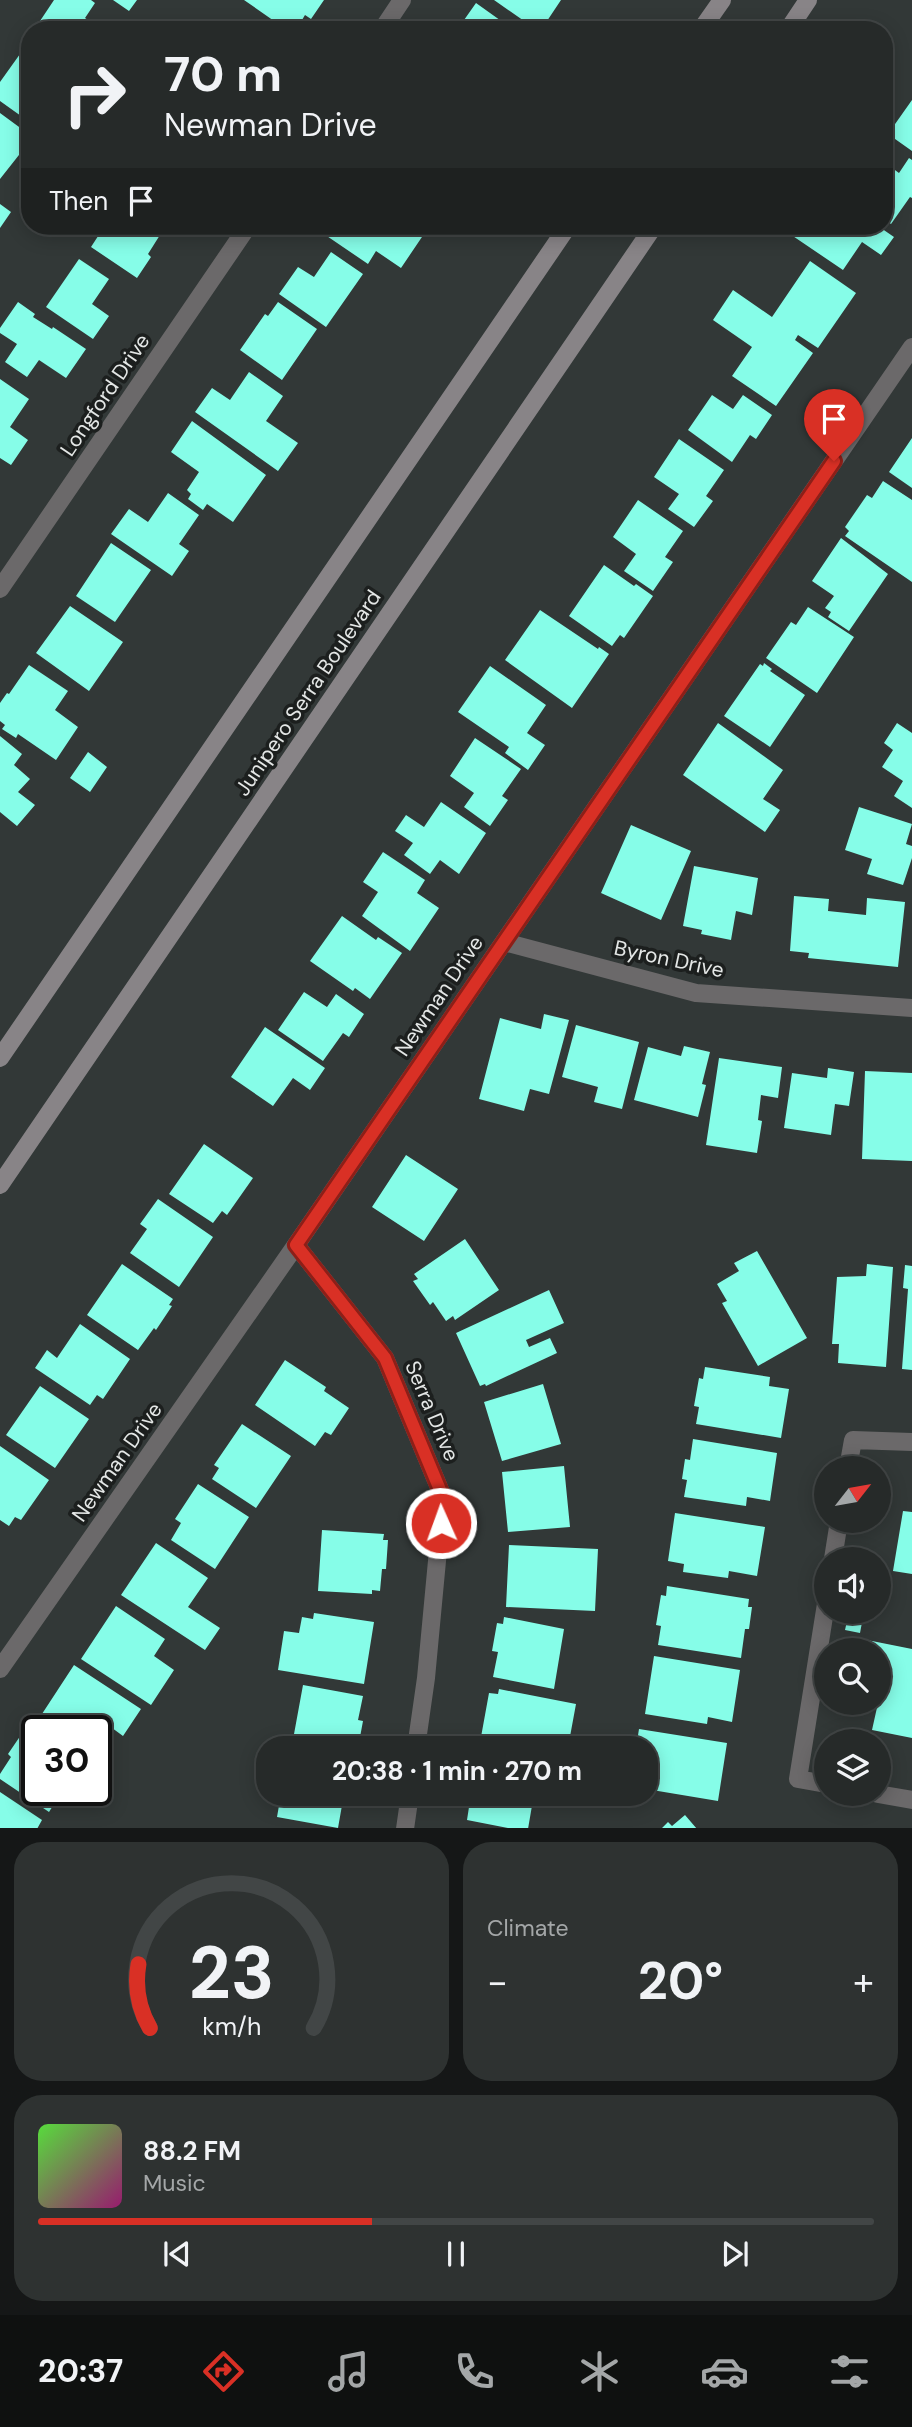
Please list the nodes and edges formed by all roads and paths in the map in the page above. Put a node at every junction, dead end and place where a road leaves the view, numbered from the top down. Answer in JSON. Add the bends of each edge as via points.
{"nodes":[{"id":1,"x":402,"y":0,"type":"edge"},
{"id":2,"x":722,"y":0,"type":"edge"},
{"id":3,"x":808,"y":0,"type":"edge"},
{"id":4,"x":388,"y":21,"type":"edge"},
{"id":5,"x":707,"y":21,"type":"edge"},
{"id":6,"x":794,"y":21,"type":"edge"},
{"id":7,"x":242,"y":235,"type":"edge"},
{"id":8,"x":562,"y":235,"type":"edge"},
{"id":9,"x":648,"y":235,"type":"edge"},
{"id":10,"x":912,"y":347,"type":"edge"},
{"id":11,"x":0,"y":589,"type":"edge"},
{"id":12,"x":504,"y":942,"type":"junction"},
{"id":13,"x":912,"y":1008,"type":"edge"},
{"id":14,"x":0,"y":1058,"type":"edge"},
{"id":15,"x":0,"y":1185,"type":"edge"},
{"id":16,"x":296,"y":1245,"type":"junction"},
{"id":17,"x":912,"y":1442,"type":"edge"},
{"id":18,"x":850,"y":1456,"type":"edge"},
{"id":19,"x":823,"y":1624,"type":"edge"},
{"id":20,"x":0,"y":1669,"type":"edge"},
{"id":21,"x":418,"y":1736,"type":"edge"},
{"id":22,"x":814,"y":1782,"type":"edge"},
{"id":23,"x":891,"y":1796,"type":"edge"},
{"id":24,"x":912,"y":1800,"type":"edge"},
{"id":25,"x":408,"y":1806,"type":"edge"},
{"id":26,"x":405,"y":1828,"type":"edge"}],
"edges":[{"from":1,"to":4,"type":"street"},
{"from":2,"to":5,"type":"main road"},
{"from":3,"to":6,"type":"main road"},
{"from":7,"to":11,"type":"street","name":"Longford Drive"},
{"from":8,"to":14,"type":"main road"},
{"from":9,"to":15,"type":"main road","name":"Junipero Serra Boulevard"},
{"from":10,"to":12,"type":"street","name":"Newman Drive"},
{"from":12,"to":13,"type":"street","name":"Byron Drive","via":[[696,993]]},
{"from":12,"to":16,"type":"street","name":"Newman Drive"},
{"from":16,"to":20,"type":"street","name":"Newman Drive"},
{"from":16,"to":21,"type":"street","name":"Serra Drive","via":[[385,1358],[443,1497]]},
{"from":17,"to":18,"type":"street","via":[[853,1440]]},
{"from":19,"to":22,"type":"street","via":[[798,1779]]},
{"from":23,"to":24,"type":"street"},
{"from":25,"to":26,"type":"street"}]}
